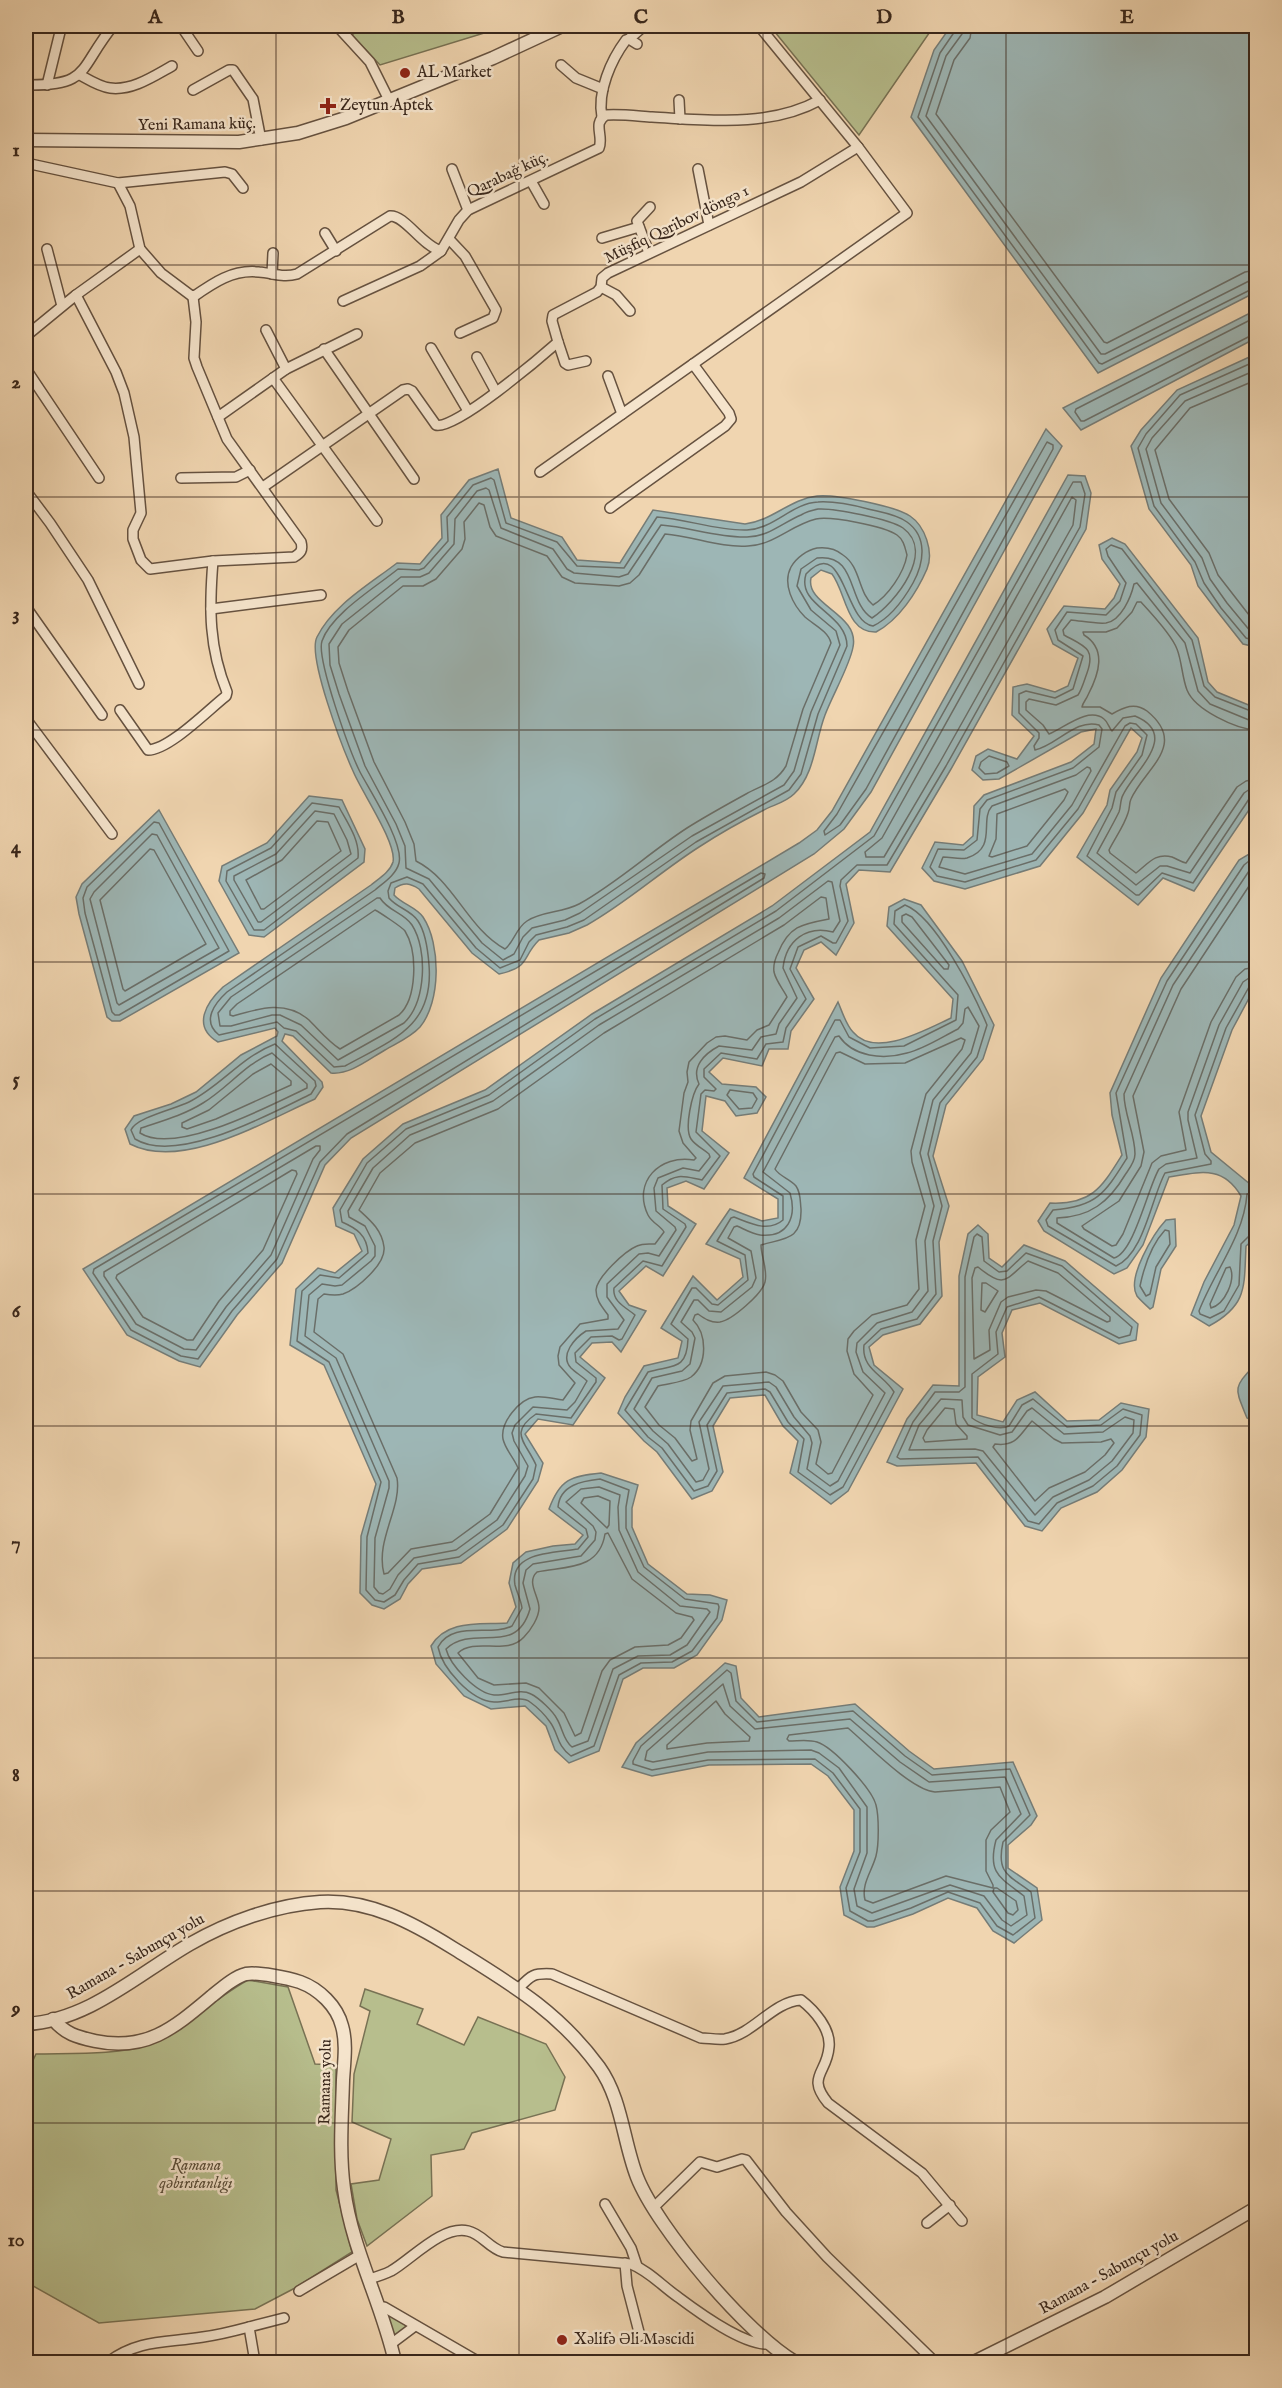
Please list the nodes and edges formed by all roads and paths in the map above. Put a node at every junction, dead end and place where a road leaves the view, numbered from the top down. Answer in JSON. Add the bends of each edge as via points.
{"nodes":[{"id":1,"x":64,"y":26,"type":"edge"},
{"id":2,"x":113,"y":26,"type":"edge"},
{"id":3,"x":181,"y":26,"type":"edge"},
{"id":4,"x":337,"y":26,"type":"edge"},
{"id":5,"x":562,"y":26,"type":"edge"},
{"id":6,"x":644,"y":26,"type":"edge"},
{"id":7,"x":759,"y":26,"type":"edge"},
{"id":8,"x":198,"y":51,"type":"dead end"},
{"id":9,"x":561,"y":64,"type":"dead end"},
{"id":10,"x":172,"y":66,"type":"dead end"},
{"id":11,"x":80,"y":75,"type":"junction"},
{"id":12,"x":26,"y":85,"type":"edge"},
{"id":13,"x":47,"y":85,"type":"junction"},
{"id":14,"x":603,"y":89,"type":"junction"},
{"id":15,"x":193,"y":90,"type":"dead end"},
{"id":16,"x":679,"y":99,"type":"dead end"},
{"id":17,"x":389,"y":100,"type":"junction"},
{"id":18,"x":820,"y":100,"type":"junction"},
{"id":19,"x":602,"y":117,"type":"junction"},
{"id":20,"x":680,"y":119,"type":"junction"},
{"id":21,"x":26,"y":140,"type":"edge"},
{"id":22,"x":261,"y":140,"type":"junction"},
{"id":23,"x":858,"y":147,"type":"junction"},
{"id":24,"x":26,"y":163,"type":"edge"},
{"id":25,"x":452,"y":169,"type":"dead end"},
{"id":26,"x":698,"y":169,"type":"dead end"},
{"id":27,"x":531,"y":181,"type":"junction"},
{"id":28,"x":118,"y":183,"type":"junction"},
{"id":29,"x":243,"y":189,"type":"dead end"},
{"id":30,"x":544,"y":204,"type":"dead end"},
{"id":31,"x":650,"y":207,"type":"dead end"},
{"id":32,"x":468,"y":210,"type":"junction"},
{"id":33,"x":709,"y":225,"type":"junction"},
{"id":34,"x":639,"y":227,"type":"junction"},
{"id":35,"x":325,"y":233,"type":"dead end"},
{"id":36,"x":602,"y":238,"type":"dead end"},
{"id":37,"x":449,"y":239,"type":"junction"},
{"id":38,"x":47,"y":249,"type":"dead end"},
{"id":39,"x":140,"y":249,"type":"junction"},
{"id":40,"x":336,"y":251,"type":"junction"},
{"id":41,"x":441,"y":251,"type":"junction"},
{"id":42,"x":273,"y":253,"type":"dead end"},
{"id":43,"x":649,"y":253,"type":"junction"},
{"id":44,"x":272,"y":274,"type":"junction"},
{"id":45,"x":601,"y":287,"type":"junction"},
{"id":46,"x":76,"y":295,"type":"junction"},
{"id":47,"x":193,"y":297,"type":"junction"},
{"id":48,"x":343,"y":301,"type":"dead end"},
{"id":49,"x":62,"y":306,"type":"junction"},
{"id":50,"x":630,"y":311,"type":"dead end"},
{"id":51,"x":266,"y":330,"type":"dead end"},
{"id":52,"x":27,"y":332,"type":"edge"},
{"id":53,"x":460,"y":333,"type":"dead end"},
{"id":54,"x":357,"y":334,"type":"dead end"},
{"id":55,"x":558,"y":342,"type":"junction"},
{"id":56,"x":431,"y":348,"type":"dead end"},
{"id":57,"x":324,"y":349,"type":"junction"},
{"id":58,"x":477,"y":357,"type":"dead end"},
{"id":59,"x":586,"y":362,"type":"dead end"},
{"id":60,"x":693,"y":364,"type":"junction"},
{"id":61,"x":26,"y":369,"type":"edge"},
{"id":62,"x":286,"y":369,"type":"junction"},
{"id":63,"x":608,"y":376,"type":"dead end"},
{"id":64,"x":273,"y":378,"type":"junction"},
{"id":65,"x":496,"y":392,"type":"junction"},
{"id":66,"x":468,"y":411,"type":"junction"},
{"id":67,"x":367,"y":414,"type":"junction"},
{"id":68,"x":622,"y":414,"type":"junction"},
{"id":69,"x":218,"y":417,"type":"junction"},
{"id":70,"x":322,"y":446,"type":"junction"},
{"id":71,"x":250,"y":470,"type":"junction"},
{"id":72,"x":540,"y":472,"type":"dead end"},
{"id":73,"x":99,"y":478,"type":"dead end"},
{"id":74,"x":181,"y":478,"type":"dead end"},
{"id":75,"x":414,"y":479,"type":"dead end"},
{"id":76,"x":263,"y":488,"type":"junction"},
{"id":77,"x":26,"y":491,"type":"edge"},
{"id":78,"x":610,"y":508,"type":"dead end"},
{"id":79,"x":377,"y":521,"type":"dead end"},
{"id":80,"x":213,"y":561,"type":"junction"},
{"id":81,"x":321,"y":595,"type":"dead end"},
{"id":82,"x":26,"y":607,"type":"edge"},
{"id":83,"x":211,"y":609,"type":"junction"},
{"id":84,"x":139,"y":684,"type":"dead end"},
{"id":85,"x":120,"y":710,"type":"dead end"},
{"id":86,"x":102,"y":715,"type":"dead end"},
{"id":87,"x":26,"y":719,"type":"edge"},
{"id":88,"x":112,"y":834,"type":"dead end"},
{"id":89,"x":519,"y":1988,"type":"junction"},
{"id":90,"x":53,"y":2019,"type":"junction"},
{"id":91,"x":26,"y":2024,"type":"edge"},
{"id":92,"x":605,"y":2204,"type":"dead end"},
{"id":93,"x":950,"y":2205,"type":"junction"},
{"id":94,"x":653,"y":2208,"type":"junction"},
{"id":95,"x":1257,"y":2208,"type":"edge"},
{"id":96,"x":962,"y":2221,"type":"dead end"},
{"id":97,"x":927,"y":2223,"type":"dead end"},
{"id":98,"x":360,"y":2255,"type":"junction"},
{"id":99,"x":626,"y":2263,"type":"junction"},
{"id":100,"x":637,"y":2266,"type":"junction"},
{"id":101,"x":369,"y":2279,"type":"junction"},
{"id":102,"x":299,"y":2291,"type":"dead end"},
{"id":103,"x":378,"y":2307,"type":"junction"},
{"id":104,"x":284,"y":2318,"type":"dead end"},
{"id":105,"x":415,"y":2326,"type":"junction"},
{"id":106,"x":249,"y":2327,"type":"junction"},
{"id":107,"x":640,"y":2336,"type":"dead end"},
{"id":108,"x":391,"y":2344,"type":"junction"},
{"id":109,"x":770,"y":2344,"type":"junction"},
{"id":110,"x":391,"y":2361,"type":"edge"},
{"id":111,"x":108,"y":2362,"type":"edge"},
{"id":112,"x":255,"y":2362,"type":"edge"},
{"id":113,"x":479,"y":2362,"type":"edge"},
{"id":114,"x":795,"y":2362,"type":"edge"},
{"id":115,"x":935,"y":2362,"type":"edge"},
{"id":116,"x":974,"y":2362,"type":"edge"}],
"edges":[{"from":1,"to":13,"type":"street"},
{"from":2,"to":11,"type":"street"},
{"from":3,"to":8,"type":"street"},
{"from":4,"to":17,"type":"street","via":[[370,62]]},
{"from":5,"to":17,"type":"street","name":"Yeni Ramana küç."},
{"from":6,"to":14,"type":"street","via":[[633,41],[623,45]]},
{"from":7,"to":18,"type":"street"},
{"from":9,"to":14,"type":"street","via":[[576,78]]},
{"from":10,"to":11,"type":"street","via":[[121,88],[108,88]]},
{"from":11,"to":13,"type":"street"},
{"from":12,"to":13,"type":"street"},
{"from":14,"to":19,"type":"street"},
{"from":15,"to":22,"type":"street","via":[[233,70],[253,99]]},
{"from":16,"to":20,"type":"street"},
{"from":17,"to":22,"type":"street","name":"Yeni Ramana küç.","via":[[322,127]]},
{"from":18,"to":20,"type":"street","via":[[785,115],[756,119]]},
{"from":18,"to":23,"type":"street"},
{"from":19,"to":20,"type":"street"},
{"from":19,"to":27,"type":"street","name":"Qarabağ küç.","via":[[598,124],[599,148]]},
{"from":21,"to":22,"type":"street","name":"Yeni Ramana küç."},
{"from":23,"to":33,"type":"street","name":"Müşfiq Qəribov döngə 1","via":[[801,182]]},
{"from":23,"to":60,"type":"street","via":[[907,213]]},
{"from":24,"to":28,"type":"street"},
{"from":25,"to":32,"type":"street"},
{"from":26,"to":33,"type":"street"},
{"from":27,"to":30,"type":"street"},
{"from":27,"to":32,"type":"street","name":"Qarabağ küç."},
{"from":28,"to":29,"type":"street","via":[[225,172],[232,174]]},
{"from":28,"to":39,"type":"street","via":[[130,206]]},
{"from":31,"to":34,"type":"street","via":[[639,217]]},
{"from":32,"to":37,"type":"street","name":"Qarabağ küç."},
{"from":33,"to":43,"type":"street","name":"Müşfiq Qəribov döngə 1"},
{"from":34,"to":36,"type":"street"},
{"from":34,"to":43,"type":"street"},
{"from":35,"to":40,"type":"street"},
{"from":37,"to":41,"type":"street","name":"Qarabağ küç."},
{"from":37,"to":53,"type":"street","via":[[465,256],[496,310],[493,318]]},
{"from":38,"to":49,"type":"street"},
{"from":39,"to":46,"type":"street"},
{"from":39,"to":47,"type":"street","via":[[161,273]]},
{"from":40,"to":41,"type":"street","via":[[390,216],[396,216],[420,240]]},
{"from":40,"to":44,"type":"street","via":[[297,274]]},
{"from":41,"to":48,"type":"street","via":[[420,266]]},
{"from":42,"to":44,"type":"street"},
{"from":43,"to":45,"type":"street","name":"Müşfiq Qəribov döngə 1","via":[[608,273],[602,278]]},
{"from":44,"to":47,"type":"street","via":[[252,271],[226,276]]},
{"from":45,"to":50,"type":"street"},
{"from":45,"to":55,"type":"street","name":"Müşfiq Qəribov döngə 1","via":[[553,315]]},
{"from":46,"to":49,"type":"street"},
{"from":46,"to":80,"type":"street","via":[[124,393],[138,470],[141,513],[133,538],[141,560],[150,569]]},
{"from":47,"to":69,"type":"street","via":[[194,358]]},
{"from":49,"to":52,"type":"street"},
{"from":51,"to":62,"type":"street"},
{"from":54,"to":57,"type":"street"},
{"from":55,"to":59,"type":"street","via":[[568,366]]},
{"from":55,"to":65,"type":"street"},
{"from":56,"to":66,"type":"street"},
{"from":57,"to":62,"type":"street"},
{"from":57,"to":67,"type":"street"},
{"from":58,"to":65,"type":"street"},
{"from":60,"to":68,"type":"street"},
{"from":60,"to":78,"type":"street","via":[[731,419]]},
{"from":61,"to":73,"type":"street"},
{"from":62,"to":64,"type":"street"},
{"from":63,"to":68,"type":"street"},
{"from":64,"to":69,"type":"street"},
{"from":64,"to":70,"type":"street"},
{"from":65,"to":66,"type":"street"},
{"from":66,"to":67,"type":"street","via":[[439,427],[408,389]]},
{"from":67,"to":70,"type":"street"},
{"from":67,"to":75,"type":"street"},
{"from":68,"to":72,"type":"street"},
{"from":69,"to":71,"type":"street"},
{"from":70,"to":76,"type":"street"},
{"from":70,"to":79,"type":"street"},
{"from":71,"to":74,"type":"street","via":[[236,477]]},
{"from":71,"to":76,"type":"street"},
{"from":76,"to":80,"type":"street","via":[[301,542],[300,554]]},
{"from":77,"to":84,"type":"street","via":[[88,580]]},
{"from":80,"to":83,"type":"street"},
{"from":81,"to":83,"type":"street"},
{"from":82,"to":86,"type":"street"},
{"from":83,"to":85,"type":"street","via":[[214,653],[226,696],[152,750],[143,744]]},
{"from":87,"to":88,"type":"street"},
{"from":89,"to":90,"type":"street","name":"Ramana - Sabunçu yolu","via":[[399,1918],[356,1904],[320,1902],[230,1924],[189,1944],[104,1998]]},
{"from":89,"to":93,"type":"street","via":[[530,1976],[552,1974],[701,2038],[725,2039],[747,2030],[789,2001],[801,2000],[826,2030],[830,2047],[818,2080],[819,2092],[828,2103],[922,2173]]},
{"from":89,"to":94,"type":"street","name":"Ramana - Sabunçu yolu","via":[[559,2021],[600,2069],[616,2103],[638,2180]]},
{"from":90,"to":91,"type":"street","name":"Ramana - Sabunçu yolu"},
{"from":90,"to":98,"type":"street","name":"Ramana yolu","via":[[72,2036],[137,2043],[165,2032],[244,1975],[255,1973],[300,1982],[323,1997],[338,2013],[345,2037],[342,2170],[348,2213]]},
{"from":92,"to":100,"type":"street"},
{"from":93,"to":96,"type":"street"},
{"from":93,"to":97,"type":"street"},
{"from":94,"to":109,"type":"street","name":"Ramana - Sabunçu yolu","via":[[709,2280]]},
{"from":94,"to":115,"type":"street","via":[[700,2162],[717,2167],[746,2160],[819,2249]]},
{"from":95,"to":116,"type":"street","name":"Ramana - Sabunçu yolu","via":[[1104,2297]]},
{"from":98,"to":101,"type":"street","name":"Ramana yolu"},
{"from":98,"to":102,"type":"street"},
{"from":99,"to":100,"type":"street"},
{"from":99,"to":101,"type":"street","via":[[503,2252],[493,2249],[477,2234],[460,2230],[448,2232],[392,2270]]},
{"from":99,"to":107,"type":"street","via":[[627,2286]]},
{"from":100,"to":109,"type":"street","via":[[721,2325],[748,2340]]},
{"from":101,"to":103,"type":"street","name":"Ramana yolu"},
{"from":103,"to":105,"type":"street"},
{"from":103,"to":108,"type":"street","name":"Ramana yolu"},
{"from":104,"to":106,"type":"street"},
{"from":105,"to":108,"type":"street"},
{"from":105,"to":113,"type":"street"},
{"from":106,"to":111,"type":"street","via":[[151,2342],[126,2350]]},
{"from":106,"to":112,"type":"street"},
{"from":108,"to":110,"type":"street","name":"Ramana yolu"},
{"from":109,"to":114,"type":"street","name":"Ramana - Sabunçu yolu"}]}
